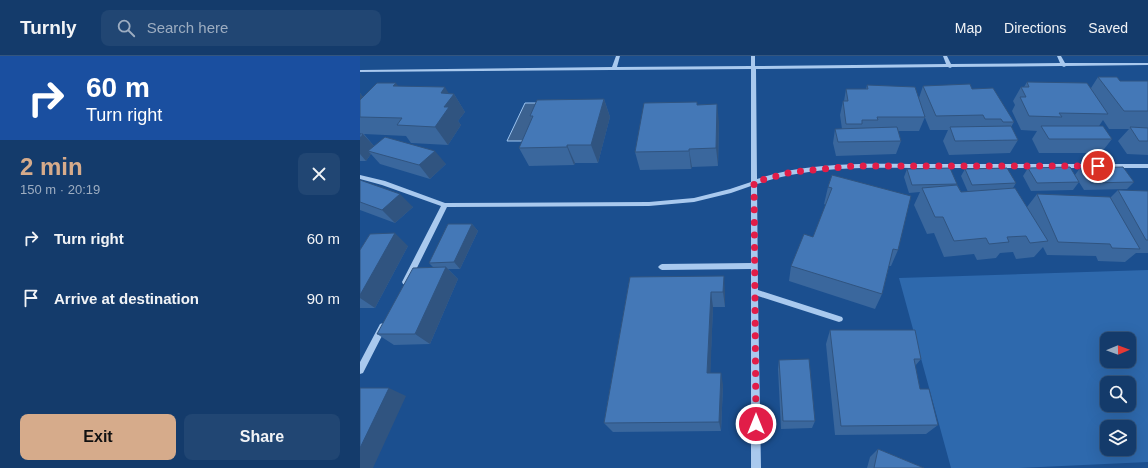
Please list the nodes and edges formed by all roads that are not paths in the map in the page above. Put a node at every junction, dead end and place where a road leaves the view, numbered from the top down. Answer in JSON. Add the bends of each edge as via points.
{"nodes":[{"id":1,"x":618,"y":56,"type":"edge"},
{"id":2,"x":753,"y":56,"type":"edge"},
{"id":3,"x":945,"y":56,"type":"edge"},
{"id":4,"x":1059,"y":56,"type":"edge"},
{"id":5,"x":1148,"y":64,"type":"edge"},
{"id":6,"x":1064,"y":66,"type":"junction"},
{"id":7,"x":950,"y":67,"type":"junction"},
{"id":8,"x":614,"y":68,"type":"junction"},
{"id":9,"x":754,"y":69,"type":"junction"},
{"id":10,"x":360,"y":71,"type":"edge"},
{"id":11,"x":1148,"y":166,"type":"edge"},
{"id":12,"x":360,"y":177,"type":"edge"},
{"id":13,"x":754,"y":182,"type":"junction"},
{"id":14,"x":445,"y":205,"type":"junction"},
{"id":15,"x":662,"y":266,"type":"dead end"},
{"id":16,"x":755,"y":266,"type":"junction"},
{"id":17,"x":402,"y":288,"type":"edge"},
{"id":18,"x":755,"y":292,"type":"junction"},
{"id":19,"x":839,"y":318,"type":"dead end"},
{"id":20,"x":385,"y":322,"type":"edge"},
{"id":21,"x":360,"y":370,"type":"edge"},
{"id":22,"x":756,"y":468,"type":"edge"}],
"edges":[{"from":1,"to":8,"type":"street"},
{"from":2,"to":9,"type":"street"},
{"from":3,"to":7,"type":"street"},
{"from":4,"to":6,"type":"street"},
{"from":5,"to":6,"type":"street"},
{"from":6,"to":7,"type":"street"},
{"from":7,"to":9,"type":"street"},
{"from":8,"to":9,"type":"street"},
{"from":8,"to":10,"type":"street"},
{"from":9,"to":13,"type":"street"},
{"from":11,"to":13,"type":"street","via":[[852,166],[792,172]]},
{"from":12,"to":14,"type":"street"},
{"from":13,"to":14,"type":"street","via":[[710,196],[649,204]]},
{"from":13,"to":16,"type":"street"},
{"from":14,"to":17,"type":"street"},
{"from":15,"to":16,"type":"street"},
{"from":16,"to":18,"type":"street"},
{"from":18,"to":19,"type":"street"},
{"from":18,"to":22,"type":"street"},
{"from":20,"to":21,"type":"street"}]}
